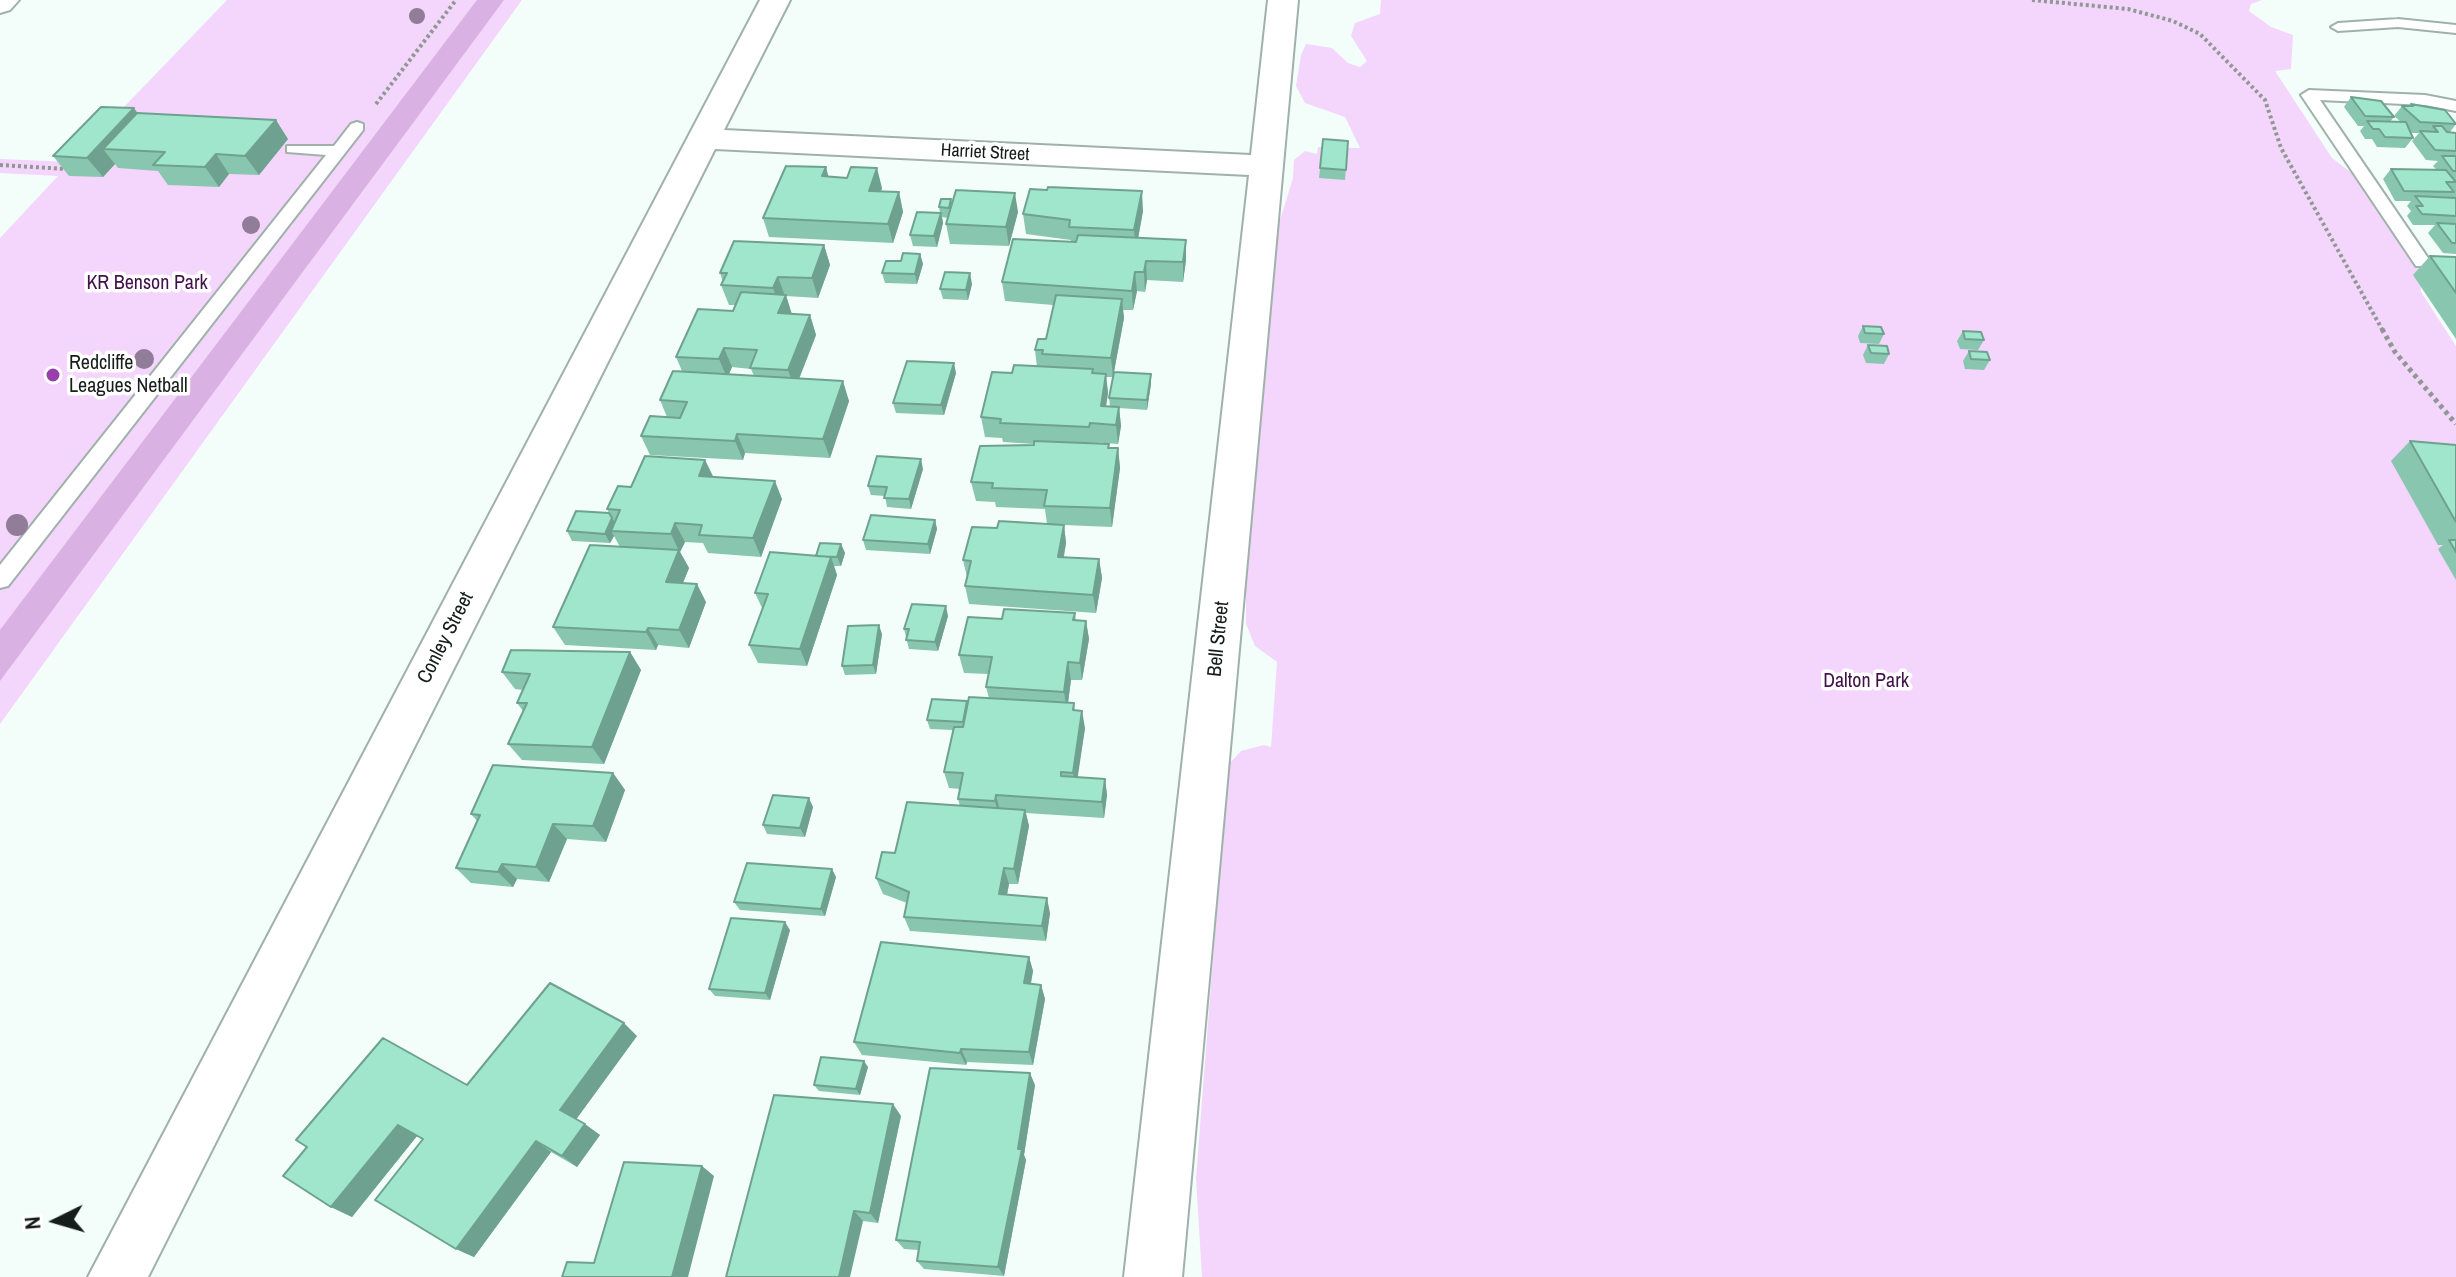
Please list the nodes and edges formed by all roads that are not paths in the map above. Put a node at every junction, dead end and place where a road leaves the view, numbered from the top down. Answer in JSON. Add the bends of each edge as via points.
{"nodes":[{"id":1,"x":775,"y":0,"type":"edge"},
{"id":2,"x":1283,"y":0,"type":"edge"},
{"id":3,"x":2338,"y":27,"type":"dead end"},
{"id":4,"x":2456,"y":29,"type":"edge"},
{"id":5,"x":2456,"y":106,"type":"edge"},
{"id":6,"x":357,"y":127,"type":"road end"},
{"id":7,"x":702,"y":139,"type":"junction"},
{"id":8,"x":293,"y":149,"type":"dead end"},
{"id":9,"x":338,"y":151,"type":"junction"},
{"id":10,"x":1268,"y":166,"type":"junction"},
{"id":11,"x":2422,"y":262,"type":"dead end"},
{"id":12,"x":0,"y":580,"type":"edge"},
{"id":13,"x":117,"y":1277,"type":"edge"},
{"id":14,"x":1153,"y":1277,"type":"edge"}],
"edges":[{"from":1,"to":7,"type":"street","name":"Conley Street"},
{"from":2,"to":10,"type":"street","name":"Bell Street"},
{"from":3,"to":4,"type":"lane","via":[[2398,23]]},
{"from":5,"to":11,"type":"lane","via":[[2309,95]]},
{"from":6,"to":9,"type":"lane"},
{"from":7,"to":10,"type":"street","name":"Harriet Street"},
{"from":7,"to":13,"type":"street","name":"Conley Street"},
{"from":8,"to":9,"type":"lane"},
{"from":9,"to":12,"type":"lane"},
{"from":10,"to":14,"type":"street","name":"Bell Street"}]}
